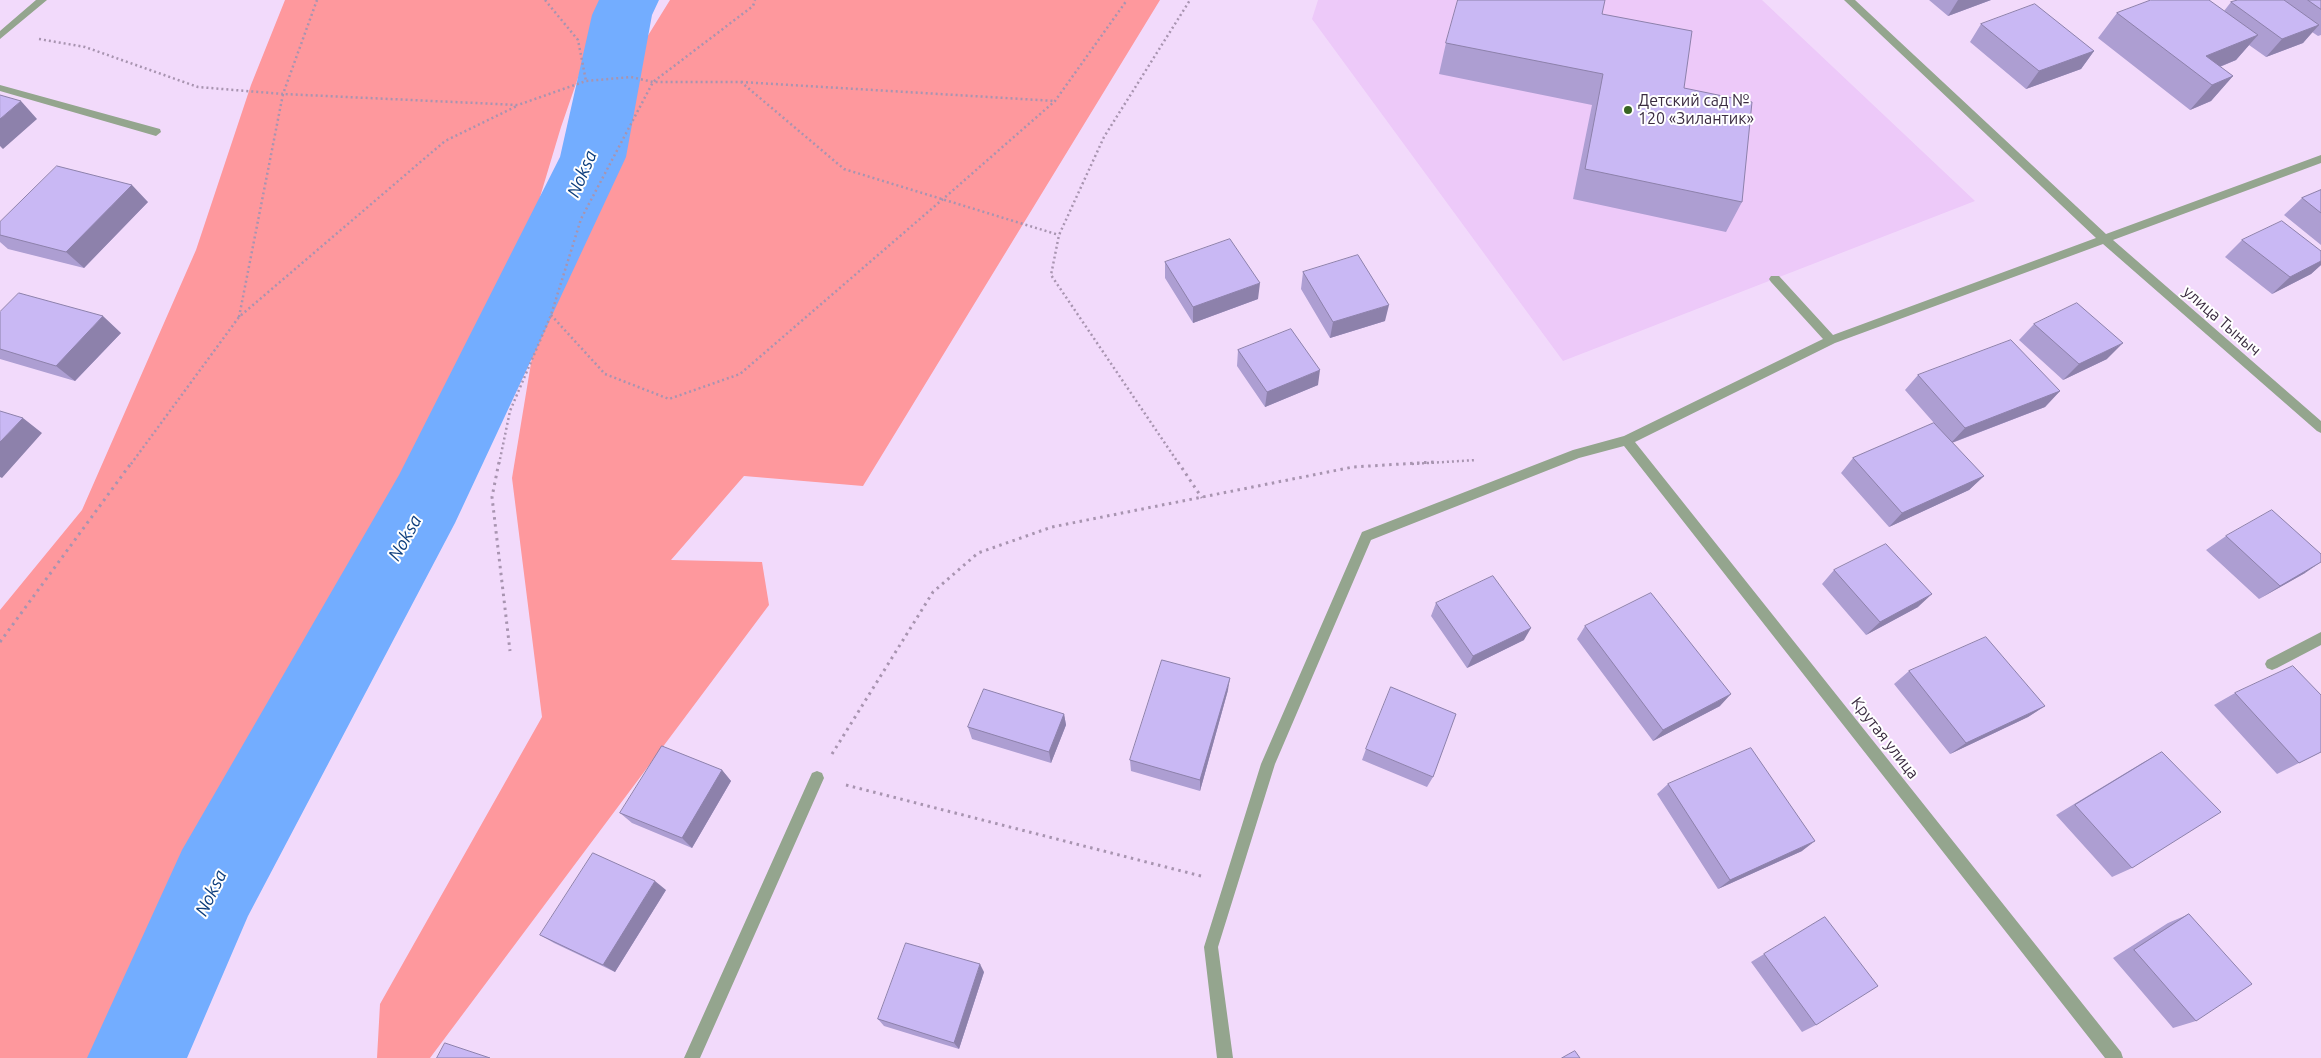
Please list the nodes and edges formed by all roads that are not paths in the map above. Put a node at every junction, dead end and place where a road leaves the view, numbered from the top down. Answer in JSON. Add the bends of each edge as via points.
{"nodes":[{"id":1,"x":42,"y":0,"type":"edge"},
{"id":2,"x":1849,"y":0,"type":"edge"},
{"id":3,"x":1,"y":35,"type":"edge"},
{"id":4,"x":0,"y":88,"type":"edge"},
{"id":5,"x":156,"y":132,"type":"dead end"},
{"id":6,"x":2321,"y":159,"type":"edge"},
{"id":7,"x":2103,"y":238,"type":"junction"},
{"id":8,"x":1775,"y":279,"type":"dead end"},
{"id":9,"x":1831,"y":340,"type":"junction"},
{"id":10,"x":2321,"y":428,"type":"edge"},
{"id":11,"x":1627,"y":440,"type":"junction"},
{"id":12,"x":2321,"y":638,"type":"edge"},
{"id":13,"x":2272,"y":664,"type":"dead end"},
{"id":14,"x":817,"y":778,"type":"road end"},
{"id":15,"x":692,"y":1058,"type":"edge"},
{"id":16,"x":1225,"y":1058,"type":"edge"},
{"id":17,"x":2115,"y":1058,"type":"edge"}],
"edges":[{"from":1,"to":3,"type":"street"},
{"from":2,"to":7,"type":"street","name":"улица Тыныч"},
{"from":4,"to":5,"type":"street"},
{"from":6,"to":7,"type":"street"},
{"from":7,"to":9,"type":"street"},
{"from":7,"to":10,"type":"street","name":"улица Тыныч"},
{"from":8,"to":9,"type":"street"},
{"from":9,"to":11,"type":"street"},
{"from":11,"to":16,"type":"street","via":[[1578,454],[1366,536],[1268,764],[1211,947]]},
{"from":11,"to":17,"type":"street","name":"Крутая улица"},
{"from":12,"to":13,"type":"street"},
{"from":14,"to":15,"type":"street"}]}
